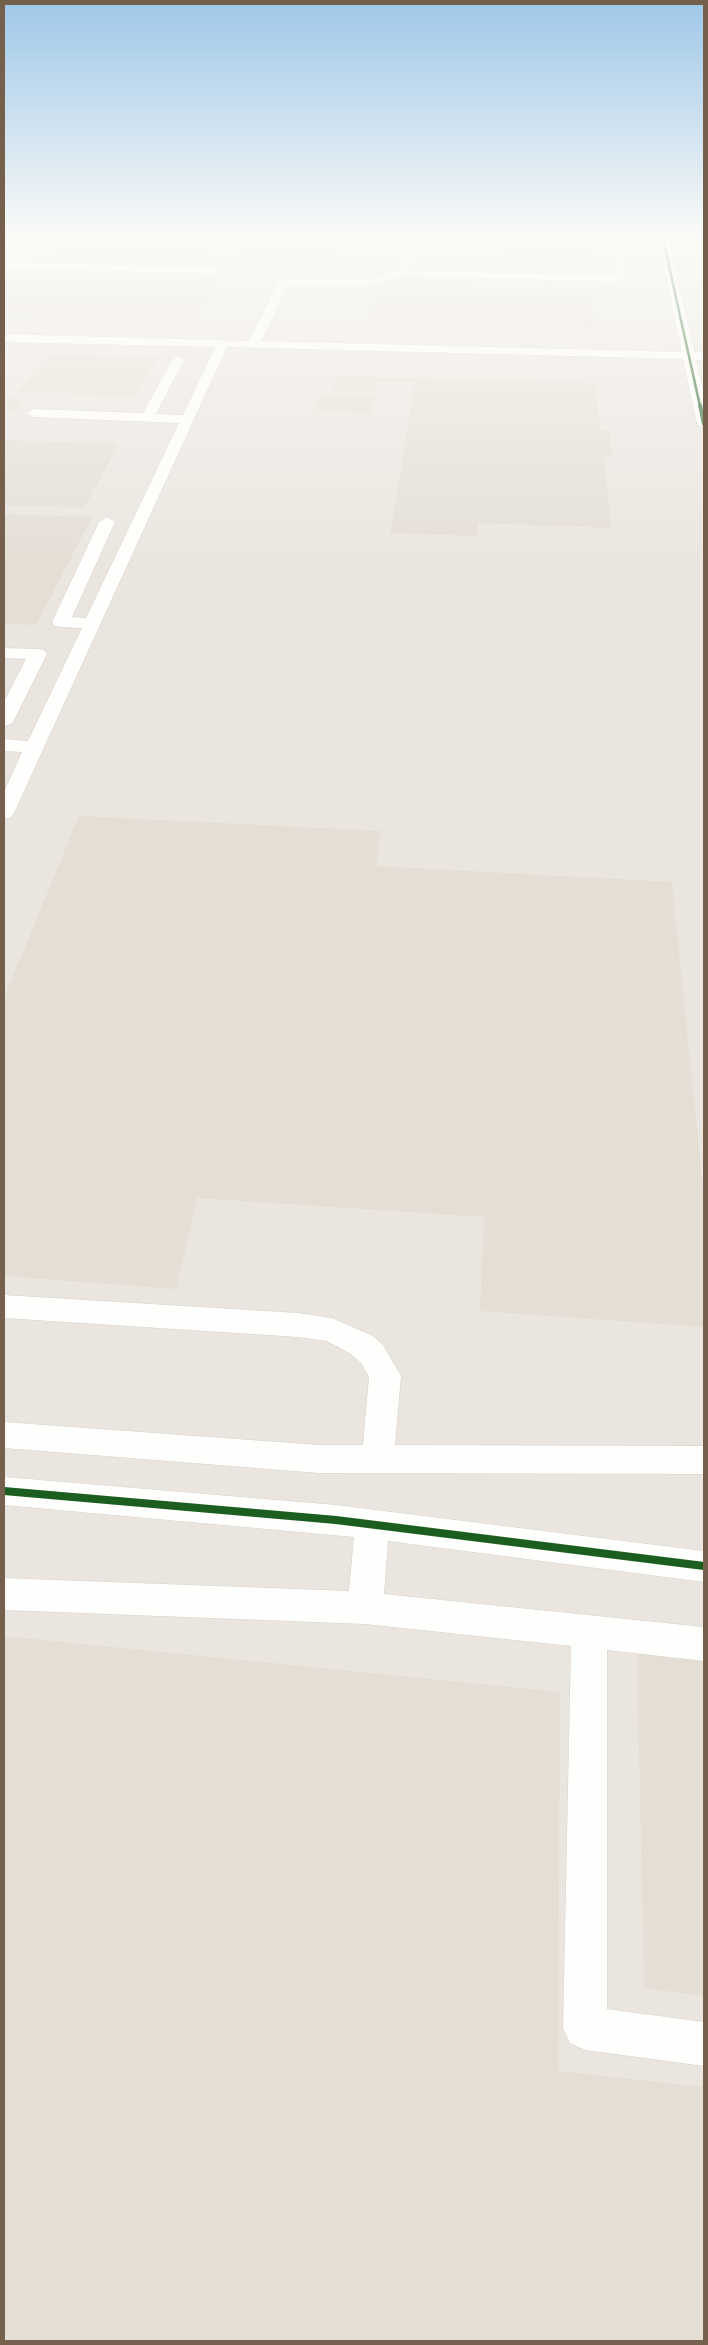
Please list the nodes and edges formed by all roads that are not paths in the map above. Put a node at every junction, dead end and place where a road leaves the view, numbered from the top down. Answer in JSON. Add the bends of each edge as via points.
{"nodes":[{"id":1,"x":220,"y":348,"type":"edge"},
{"id":2,"x":414,"y":348,"type":"edge"},
{"id":3,"x":688,"y":348,"type":"edge"},
{"id":4,"x":690,"y":356,"type":"junction"},
{"id":5,"x":704,"y":356,"type":"edge"},
{"id":6,"x":178,"y":360,"type":"dead end"},
{"id":7,"x":32,"y":413,"type":"dead end"},
{"id":8,"x":148,"y":417,"type":"junction"},
{"id":9,"x":188,"y":419,"type":"junction"},
{"id":10,"x":704,"y":424,"type":"edge"},
{"id":11,"x":107,"y":522,"type":"dead end"},
{"id":12,"x":92,"y":623,"type":"junction"},
{"id":13,"x":4,"y":637,"type":"edge"},
{"id":14,"x":84,"y":640,"type":"junction"},
{"id":15,"x":4,"y":653,"type":"edge"},
{"id":16,"x":4,"y":720,"type":"edge"},
{"id":17,"x":4,"y":745,"type":"edge"},
{"id":18,"x":34,"y":747,"type":"junction"},
{"id":19,"x":4,"y":813,"type":"edge"},
{"id":20,"x":4,"y":1306,"type":"edge"},
{"id":21,"x":4,"y":1435,"type":"edge"},
{"id":22,"x":378,"y":1459,"type":"junction"},
{"id":23,"x":704,"y":1460,"type":"edge"},
{"id":24,"x":4,"y":1491,"type":"edge"},
{"id":25,"x":372,"y":1524,"type":"junction"},
{"id":26,"x":704,"y":1566,"type":"edge"},
{"id":27,"x":4,"y":1594,"type":"edge"},
{"id":28,"x":365,"y":1608,"type":"junction"},
{"id":29,"x":589,"y":1631,"type":"junction"},
{"id":30,"x":704,"y":1644,"type":"edge"},
{"id":31,"x":704,"y":2044,"type":"edge"}],
"edges":[{"from":1,"to":9,"type":"street"},
{"from":2,"to":4,"type":"street"},
{"from":3,"to":4,"type":"street"},
{"from":4,"to":5,"type":"street"},
{"from":4,"to":10,"type":"street"},
{"from":6,"to":8,"type":"street"},
{"from":7,"to":8,"type":"street"},
{"from":8,"to":9,"type":"street"},
{"from":9,"to":12,"type":"street"},
{"from":11,"to":12,"type":"street","via":[[61,622]]},
{"from":12,"to":14,"type":"street"},
{"from":13,"to":14,"type":"street"},
{"from":14,"to":18,"type":"street"},
{"from":15,"to":16,"type":"street","via":[[38,654]]},
{"from":17,"to":18,"type":"street"},
{"from":18,"to":19,"type":"street"},
{"from":20,"to":22,"type":"street","via":[[298,1324],[332,1330],[362,1345],[372,1354],[385,1376]]},
{"from":21,"to":22,"type":"street","via":[[319,1459]]},
{"from":22,"to":23,"type":"street"},
{"from":24,"to":25,"type":"street"},
{"from":25,"to":26,"type":"street"},
{"from":25,"to":28,"type":"street"},
{"from":27,"to":28,"type":"street"},
{"from":28,"to":29,"type":"street"},
{"from":29,"to":30,"type":"street"},
{"from":29,"to":31,"type":"street","via":[[585,2028]]}]}
